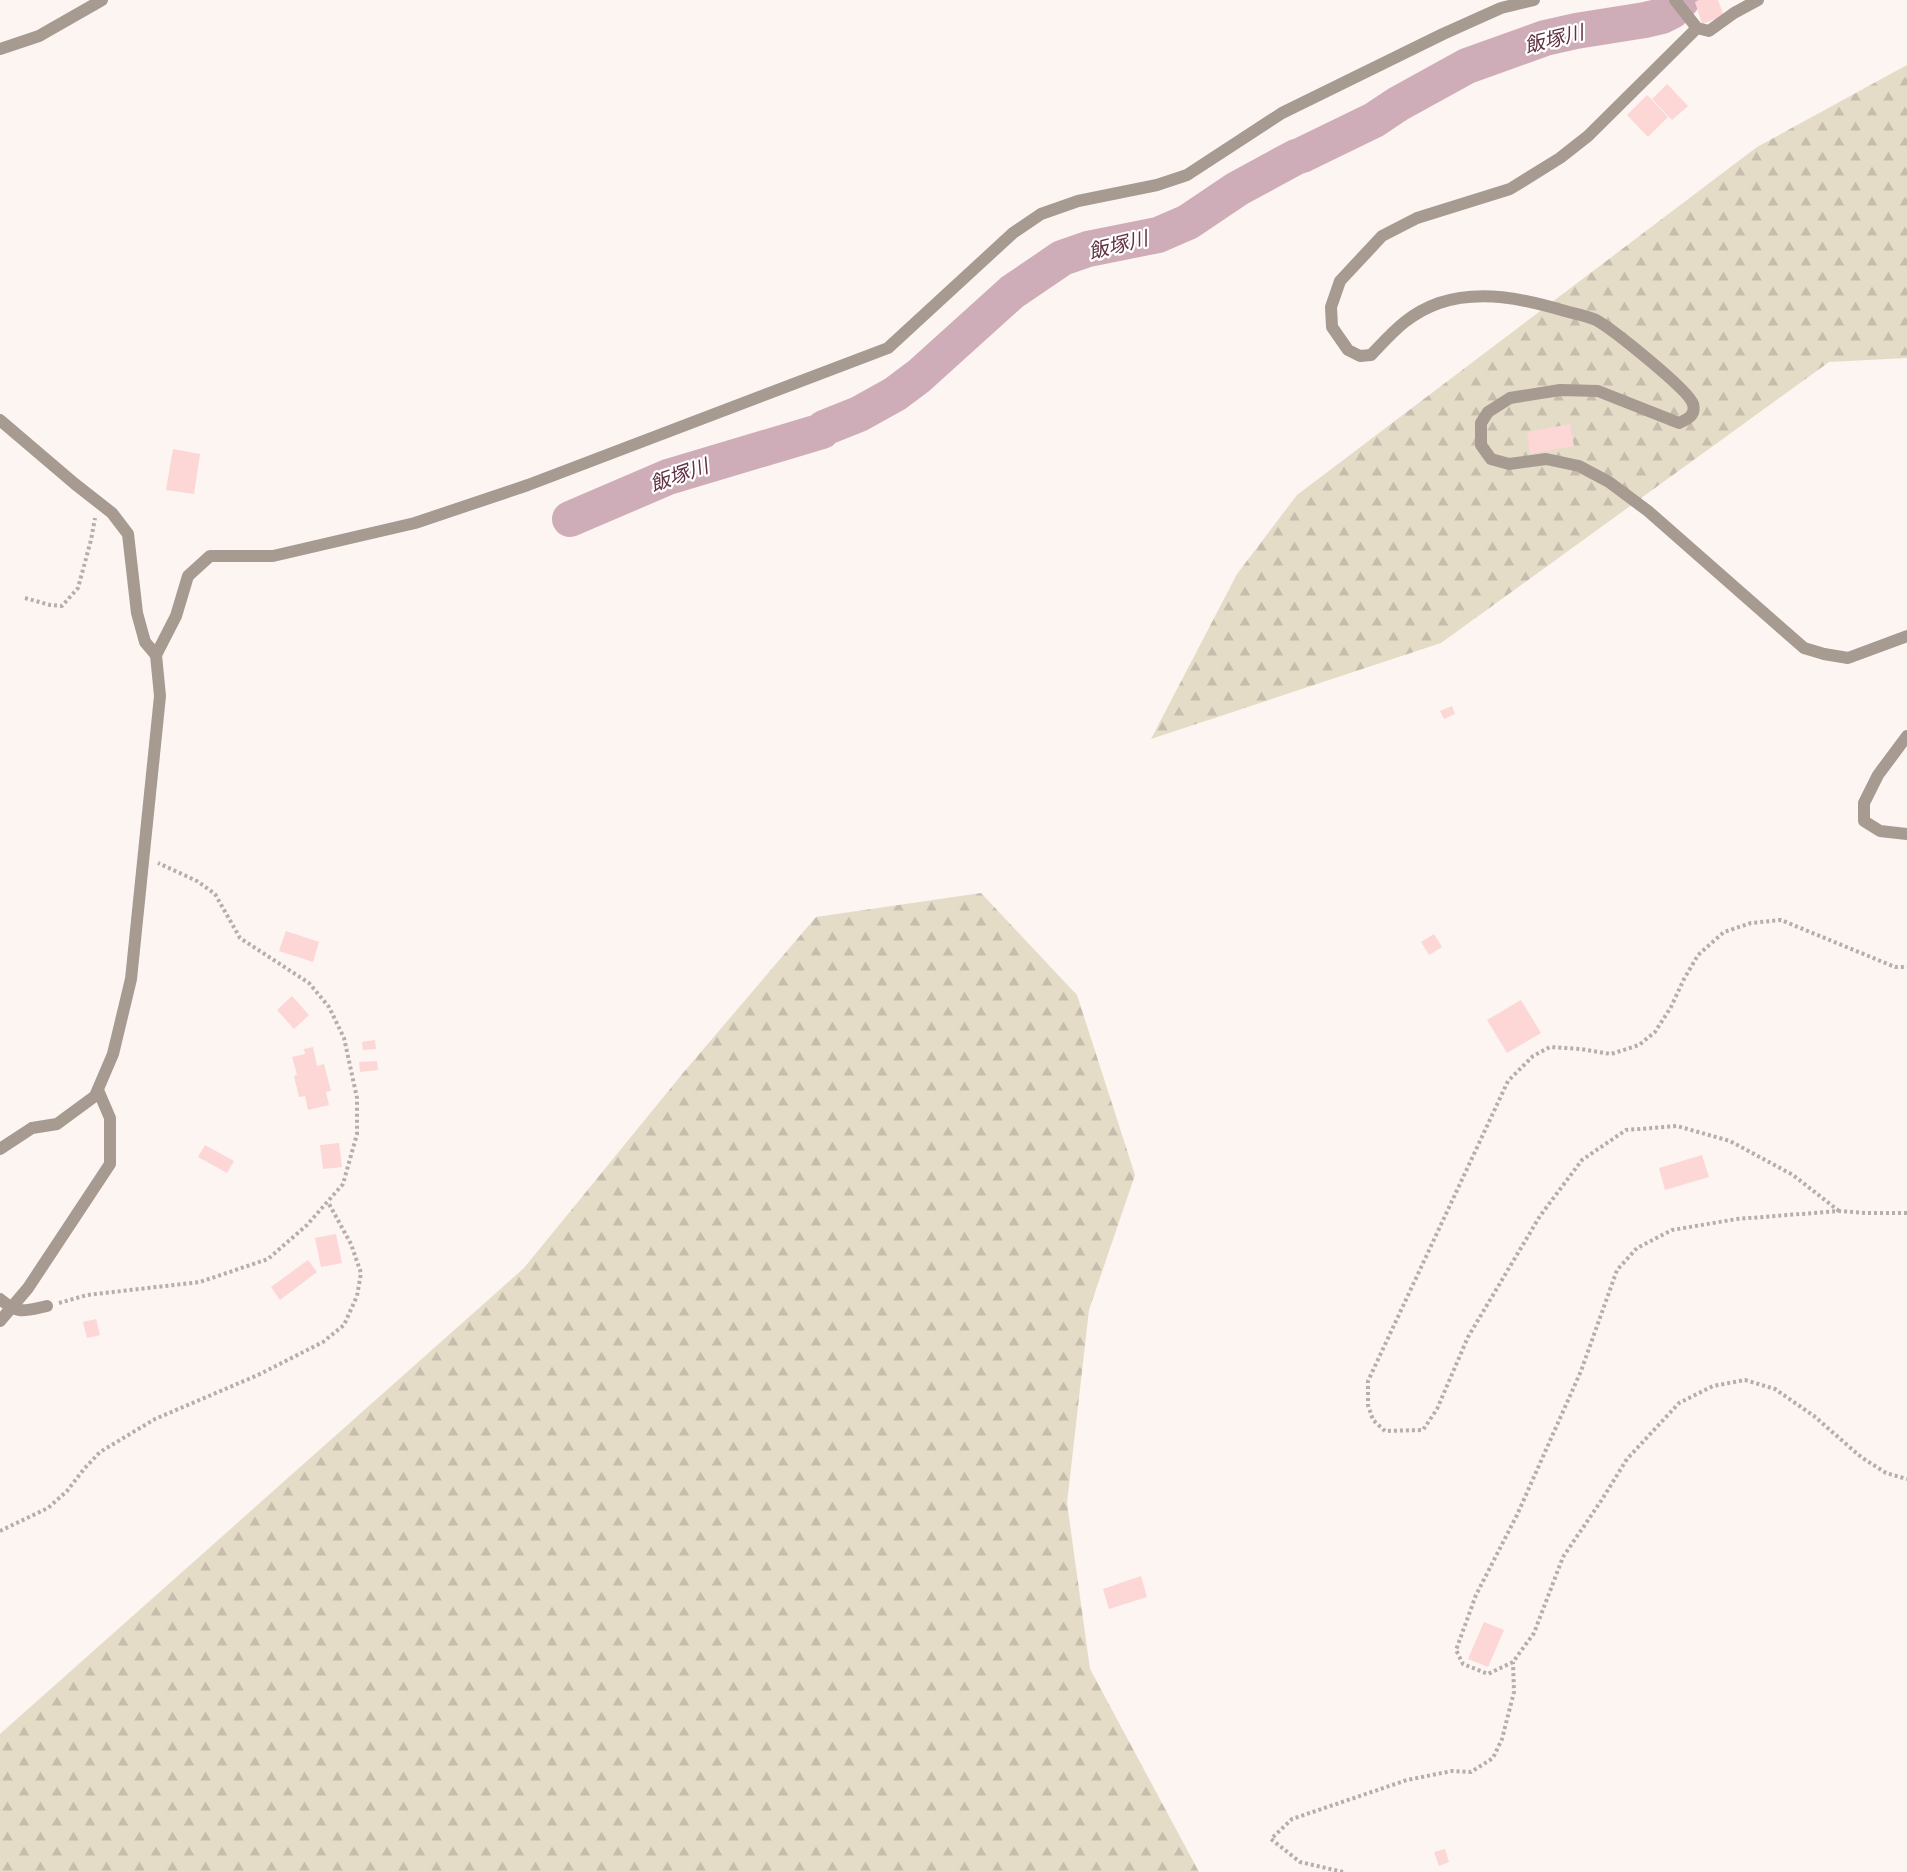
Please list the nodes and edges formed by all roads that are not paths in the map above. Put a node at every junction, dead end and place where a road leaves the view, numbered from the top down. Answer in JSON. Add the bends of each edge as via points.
{"nodes":[{"id":1,"x":102,"y":0,"type":"edge"},
{"id":2,"x":1534,"y":0,"type":"edge"},
{"id":3,"x":1676,"y":0,"type":"edge"},
{"id":4,"x":1758,"y":0,"type":"edge"},
{"id":5,"x":1697,"y":28,"type":"junction"},
{"id":6,"x":0,"y":49,"type":"edge"},
{"id":7,"x":0,"y":420,"type":"edge"},
{"id":8,"x":1907,"y":636,"type":"edge"},
{"id":9,"x":156,"y":655,"type":"junction"},
{"id":10,"x":1907,"y":736,"type":"edge"},
{"id":11,"x":1907,"y":834,"type":"edge"},
{"id":12,"x":98,"y":1090,"type":"junction"},
{"id":13,"x":0,"y":1149,"type":"edge"},
{"id":14,"x":0,"y":1299,"type":"edge"},
{"id":15,"x":47,"y":1306,"type":"road end"},
{"id":16,"x":11,"y":1308,"type":"junction"},
{"id":17,"x":0,"y":1321,"type":"edge"}],
"edges":[{"from":1,"to":6,"type":"street","via":[[39,36]]},
{"from":2,"to":9,"type":"street","via":[[1501,8],[1443,34],[1282,113],[1187,175],[1078,201],[1041,214],[1013,233],[888,348],[528,485],[415,523],[273,556],[210,556],[188,576],[176,616]]},
{"from":3,"to":5,"type":"street"},
{"from":4,"to":5,"type":"street","via":[[1709,31]]},
{"from":5,"to":8,"type":"street","via":[[1588,136],[1560,158],[1510,189],[1417,218],[1382,236],[1340,281],[1331,307],[1332,327],[1348,350],[1360,356],[1371,355],[1405,320],[1438,303],[1469,295],[1526,299],[1597,321],[1665,372],[1693,402],[1690,418],[1679,423],[1598,391],[1560,390],[1510,398],[1488,412],[1481,423],[1481,445],[1491,459],[1509,464],[1546,459],[1579,466],[1609,482],[1804,648],[1848,658]]},
{"from":7,"to":9,"type":"street","via":[[112,513],[128,534],[137,613],[145,642]]},
{"from":9,"to":12,"type":"street","via":[[160,696],[131,979],[113,1054]]},
{"from":10,"to":11,"type":"street","via":[[1878,775],[1864,803],[1864,821],[1880,831]]},
{"from":12,"to":13,"type":"street","via":[[57,1124],[32,1128]]},
{"from":12,"to":16,"type":"street","via":[[110,1118],[110,1164]]},
{"from":14,"to":16,"type":"street"},
{"from":15,"to":16,"type":"street","via":[[20,1312]]},
{"from":16,"to":17,"type":"street"}]}
